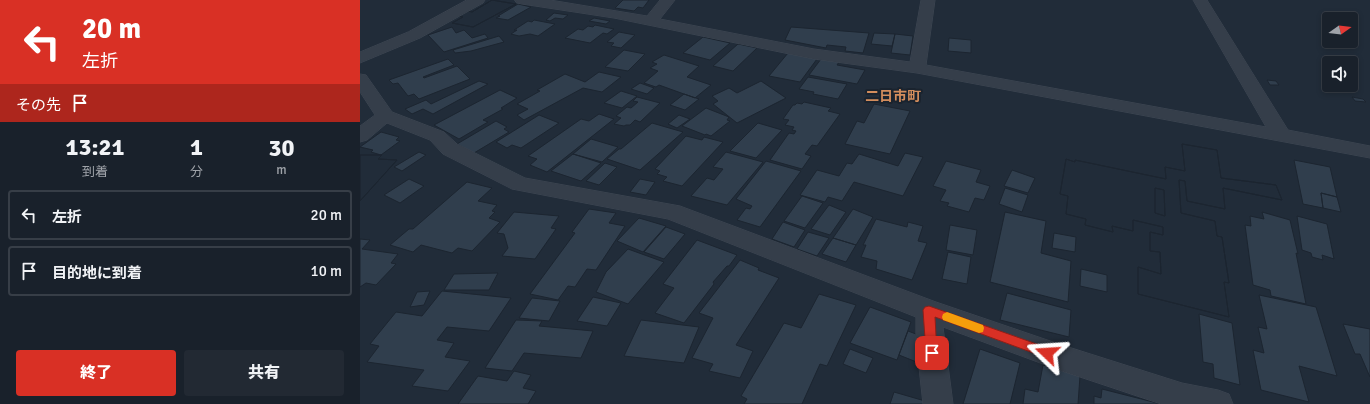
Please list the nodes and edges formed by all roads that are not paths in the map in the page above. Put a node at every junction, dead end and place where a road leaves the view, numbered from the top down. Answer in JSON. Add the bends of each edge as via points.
{"nodes":[{"id":1,"x":478,"y":0,"type":"edge"},
{"id":2,"x":522,"y":0,"type":"edge"},
{"id":3,"x":668,"y":0,"type":"edge"},
{"id":4,"x":928,"y":0,"type":"edge"},
{"id":5,"x":1200,"y":0,"type":"edge"},
{"id":6,"x":650,"y":22,"type":"junction"},
{"id":7,"x":360,"y":58,"type":"edge"},
{"id":8,"x":917,"y":68,"type":"junction"},
{"id":9,"x":360,"y":79,"type":"edge"},
{"id":10,"x":385,"y":116,"type":"junction"},
{"id":11,"x":1280,"y":134,"type":"junction"},
{"id":12,"x":360,"y":136,"type":"edge"},
{"id":13,"x":1370,"y":152,"type":"edge"},
{"id":14,"x":929,"y":310,"type":"junction"},
{"id":15,"x":938,"y":404,"type":"edge"},
{"id":16,"x":1218,"y":404,"type":"edge"}],
"edges":[{"from":1,"to":7,"type":"street","via":[[414,35]]},
{"from":2,"to":6,"type":"street"},
{"from":3,"to":6,"type":"street"},
{"from":4,"to":8,"type":"street"},
{"from":5,"to":11,"type":"street"},
{"from":6,"to":8,"type":"street","via":[[814,54]]},
{"from":8,"to":11,"type":"street"},
{"from":9,"to":10,"type":"street"},
{"from":10,"to":12,"type":"street"},
{"from":10,"to":14,"type":"street","via":[[437,136],[450,149],[520,184],[672,212]]},
{"from":11,"to":13,"type":"street"},
{"from":14,"to":15,"type":"street"},
{"from":14,"to":16,"type":"street","via":[[1175,395]]}]}
